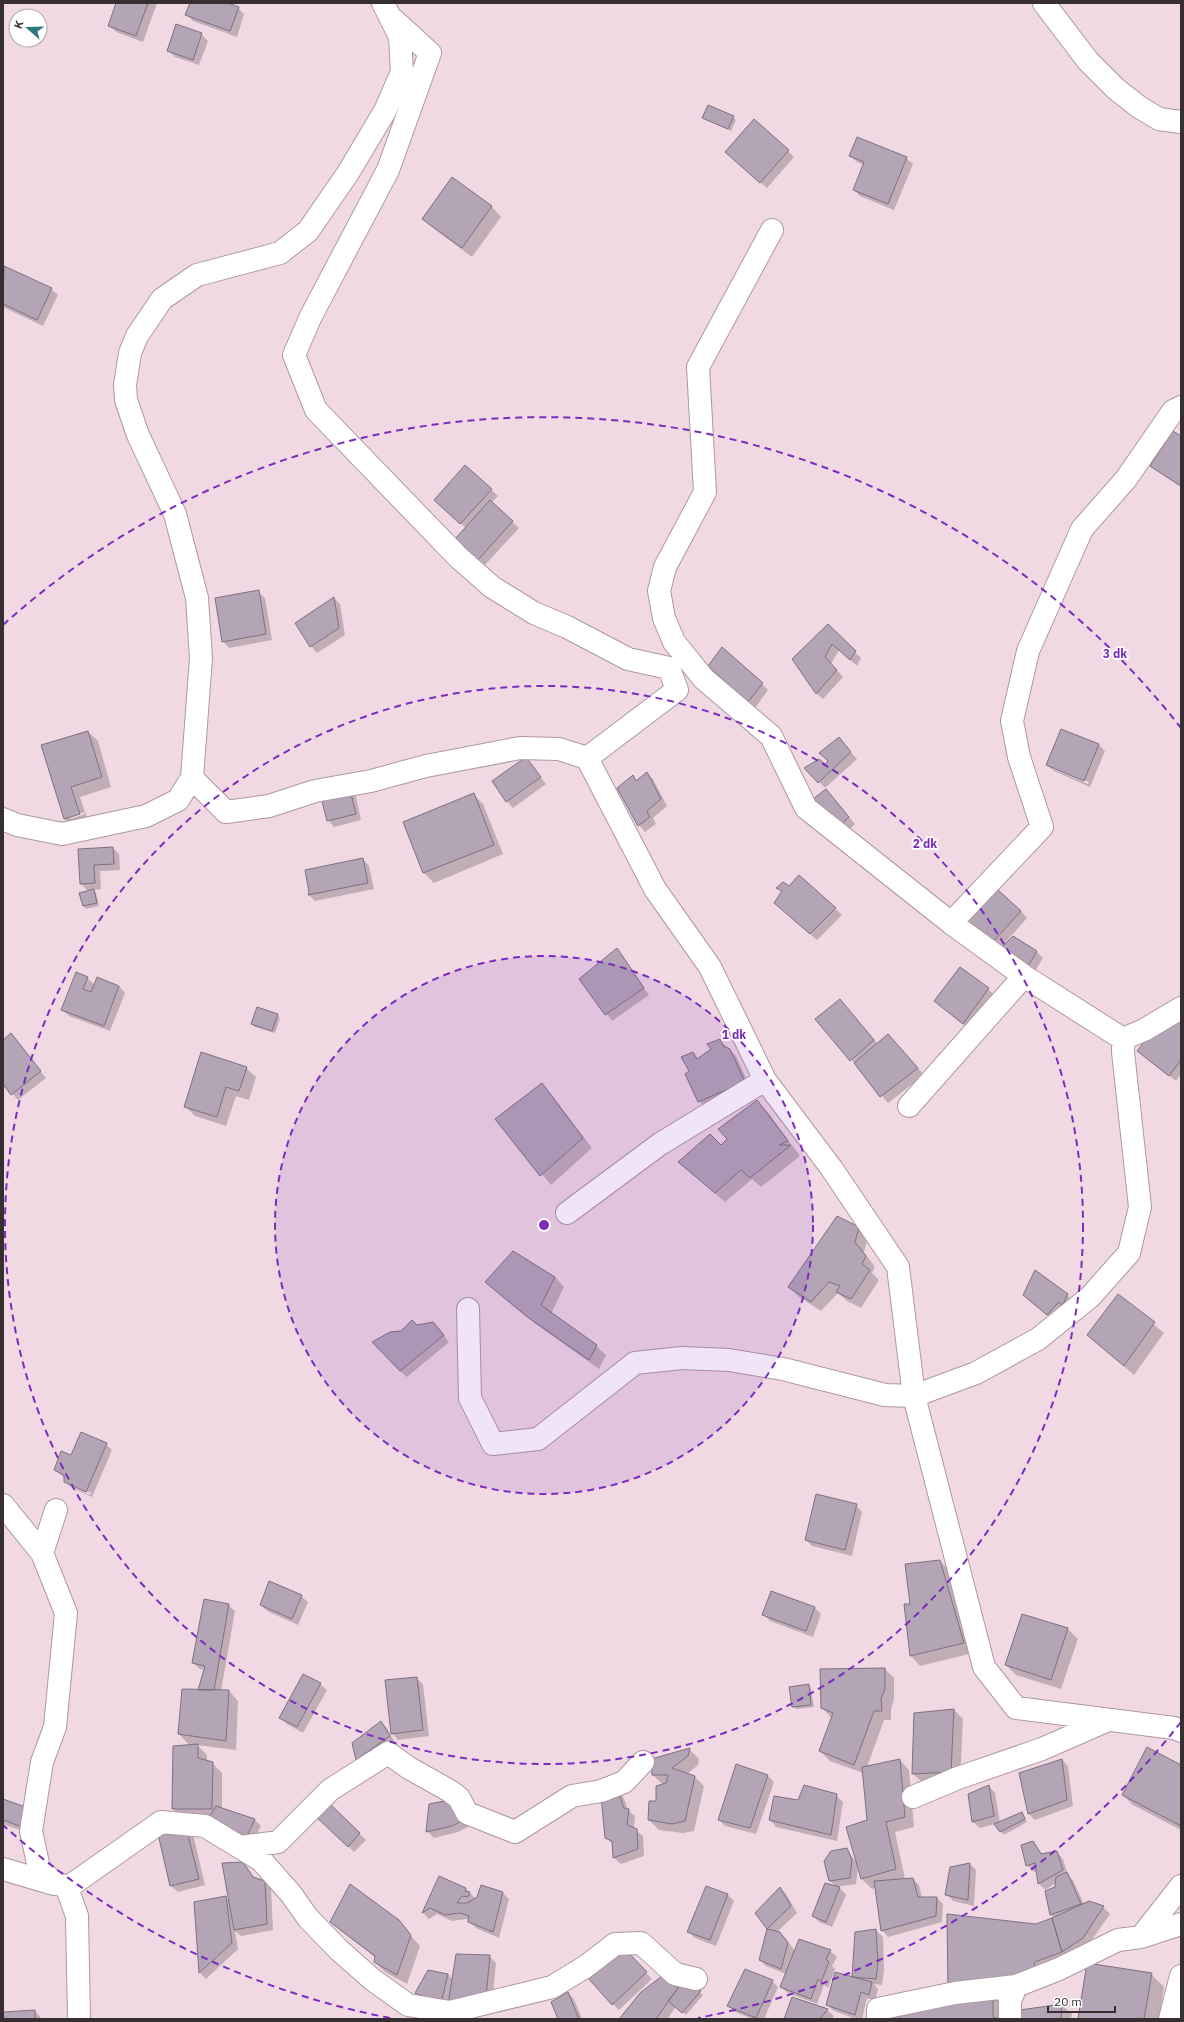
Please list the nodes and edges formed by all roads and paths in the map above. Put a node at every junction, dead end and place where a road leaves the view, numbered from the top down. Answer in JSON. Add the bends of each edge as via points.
{"nodes":[{"id":1,"x":1044,"y":3,"type":"edge"},
{"id":2,"x":386,"y":9,"type":"edge"},
{"id":3,"x":1181,"y":122,"type":"edge"},
{"id":4,"x":772,"y":230,"type":"dead end"},
{"id":5,"x":1181,"y":407,"type":"edge"},
{"id":6,"x":587,"y":758,"type":"junction"},
{"id":7,"x":192,"y":778,"type":"junction"},
{"id":8,"x":3,"y":819,"type":"edge"},
{"id":9,"x":951,"y":923,"type":"junction"},
{"id":10,"x":1024,"y":976,"type":"junction"},
{"id":11,"x":1181,"y":1008,"type":"edge"},
{"id":12,"x":1123,"y":1039,"type":"junction"},
{"id":13,"x":765,"y":1080,"type":"junction"},
{"id":14,"x":909,"y":1106,"type":"dead end"},
{"id":15,"x":567,"y":1213,"type":"dead end"},
{"id":16,"x":468,"y":1309,"type":"dead end"},
{"id":17,"x":914,"y":1396,"type":"junction"},
{"id":18,"x":3,"y":1505,"type":"edge"},
{"id":19,"x":56,"y":1510,"type":"dead end"},
{"id":20,"x":42,"y":1553,"type":"junction"},
{"id":21,"x":1106,"y":1721,"type":"junction"},
{"id":22,"x":1181,"y":1731,"type":"edge"},
{"id":23,"x":643,"y":1762,"type":"dead end"},
{"id":24,"x":913,"y":1797,"type":"dead end"},
{"id":25,"x":241,"y":1847,"type":"junction"},
{"id":26,"x":3,"y":1868,"type":"edge"},
{"id":27,"x":1181,"y":1886,"type":"edge"},
{"id":28,"x":67,"y":1888,"type":"junction"},
{"id":29,"x":1181,"y":1924,"type":"edge"},
{"id":30,"x":1141,"y":1937,"type":"junction"},
{"id":31,"x":1181,"y":1976,"type":"edge"},
{"id":32,"x":696,"y":1979,"type":"dead end"},
{"id":33,"x":1016,"y":1986,"type":"junction"},
{"id":34,"x":79,"y":2019,"type":"edge"},
{"id":35,"x":878,"y":2019,"type":"edge"},
{"id":36,"x":1010,"y":2019,"type":"edge"},
{"id":37,"x":1170,"y":2019,"type":"edge"}],
"edges":[{"from":1,"to":3,"type":"street","via":[[1088,61],[1116,89],[1159,119]]},
{"from":2,"to":6,"type":"street","via":[[430,53],[388,170],[314,309],[294,355],[316,410],[458,557],[492,588],[534,613],[628,659],[669,668],[677,690]]},
{"from":2,"to":7,"type":"street","via":[[400,37],[402,72],[386,111],[308,231],[280,253],[197,275],[162,299],[137,336],[130,353],[125,385],[126,400],[138,435],[175,514],[197,598],[201,658]]},
{"from":4,"to":9,"type":"street","via":[[698,367],[705,492],[665,567],[659,591],[664,618],[674,642],[704,679],[771,736],[806,808]]},
{"from":5,"to":9,"type":"street","via":[[1173,411],[1126,479],[1082,529],[1028,651],[1012,721],[1019,757],[1042,827]]},
{"from":6,"to":7,"type":"street","via":[[560,748],[520,748],[315,791],[269,806],[226,812]]},
{"from":6,"to":13,"type":"street","via":[[655,889],[710,967]]},
{"from":7,"to":8,"type":"street","via":[[178,800],[146,816],[62,834]]},
{"from":9,"to":10,"type":"street"},
{"from":10,"to":12,"type":"street"},
{"from":10,"to":14,"type":"street"},
{"from":11,"to":12,"type":"street"},
{"from":12,"to":17,"type":"street","via":[[1140,1207],[1129,1253],[1090,1297],[1038,1339],[976,1373]]},
{"from":13,"to":15,"type":"street","via":[[660,1144]]},
{"from":13,"to":17,"type":"street","via":[[832,1169],[898,1267]]},
{"from":16,"to":17,"type":"street","via":[[470,1398],[493,1444],[538,1439],[635,1363],[682,1358],[729,1360],[783,1369],[885,1395]]},
{"from":17,"to":21,"type":"street","via":[[984,1667],[1016,1708]]},
{"from":18,"to":20,"type":"street"},
{"from":19,"to":20,"type":"street"},
{"from":20,"to":28,"type":"street","via":[[66,1613],[55,1727],[42,1762],[32,1831],[39,1868],[51,1880]]},
{"from":21,"to":22,"type":"street","via":[[1174,1728]]},
{"from":21,"to":24,"type":"street","via":[[1042,1749],[958,1778]]},
{"from":23,"to":25,"type":"street","via":[[624,1782],[601,1791],[572,1796],[515,1832],[467,1813],[459,1798],[450,1791],[388,1753],[330,1790],[278,1842]]},
{"from":25,"to":28,"type":"street","via":[[205,1826],[161,1822]]},
{"from":25,"to":32,"type":"street","via":[[261,1860],[308,1918],[339,1950],[373,1980],[408,2005],[450,2012],[552,1987],[585,1967],[615,1944],[641,1943],[675,1974]]},
{"from":26,"to":28,"type":"street"},
{"from":27,"to":30,"type":"street"},
{"from":28,"to":34,"type":"street","via":[[77,1916]]},
{"from":29,"to":30,"type":"street"},
{"from":30,"to":33,"type":"street","via":[[1118,1940],[1059,1969]]},
{"from":31,"to":37,"type":"street"},
{"from":33,"to":35,"type":"street","via":[[955,1993],[878,2009]]},
{"from":33,"to":36,"type":"street","via":[[1010,2001]]}]}
